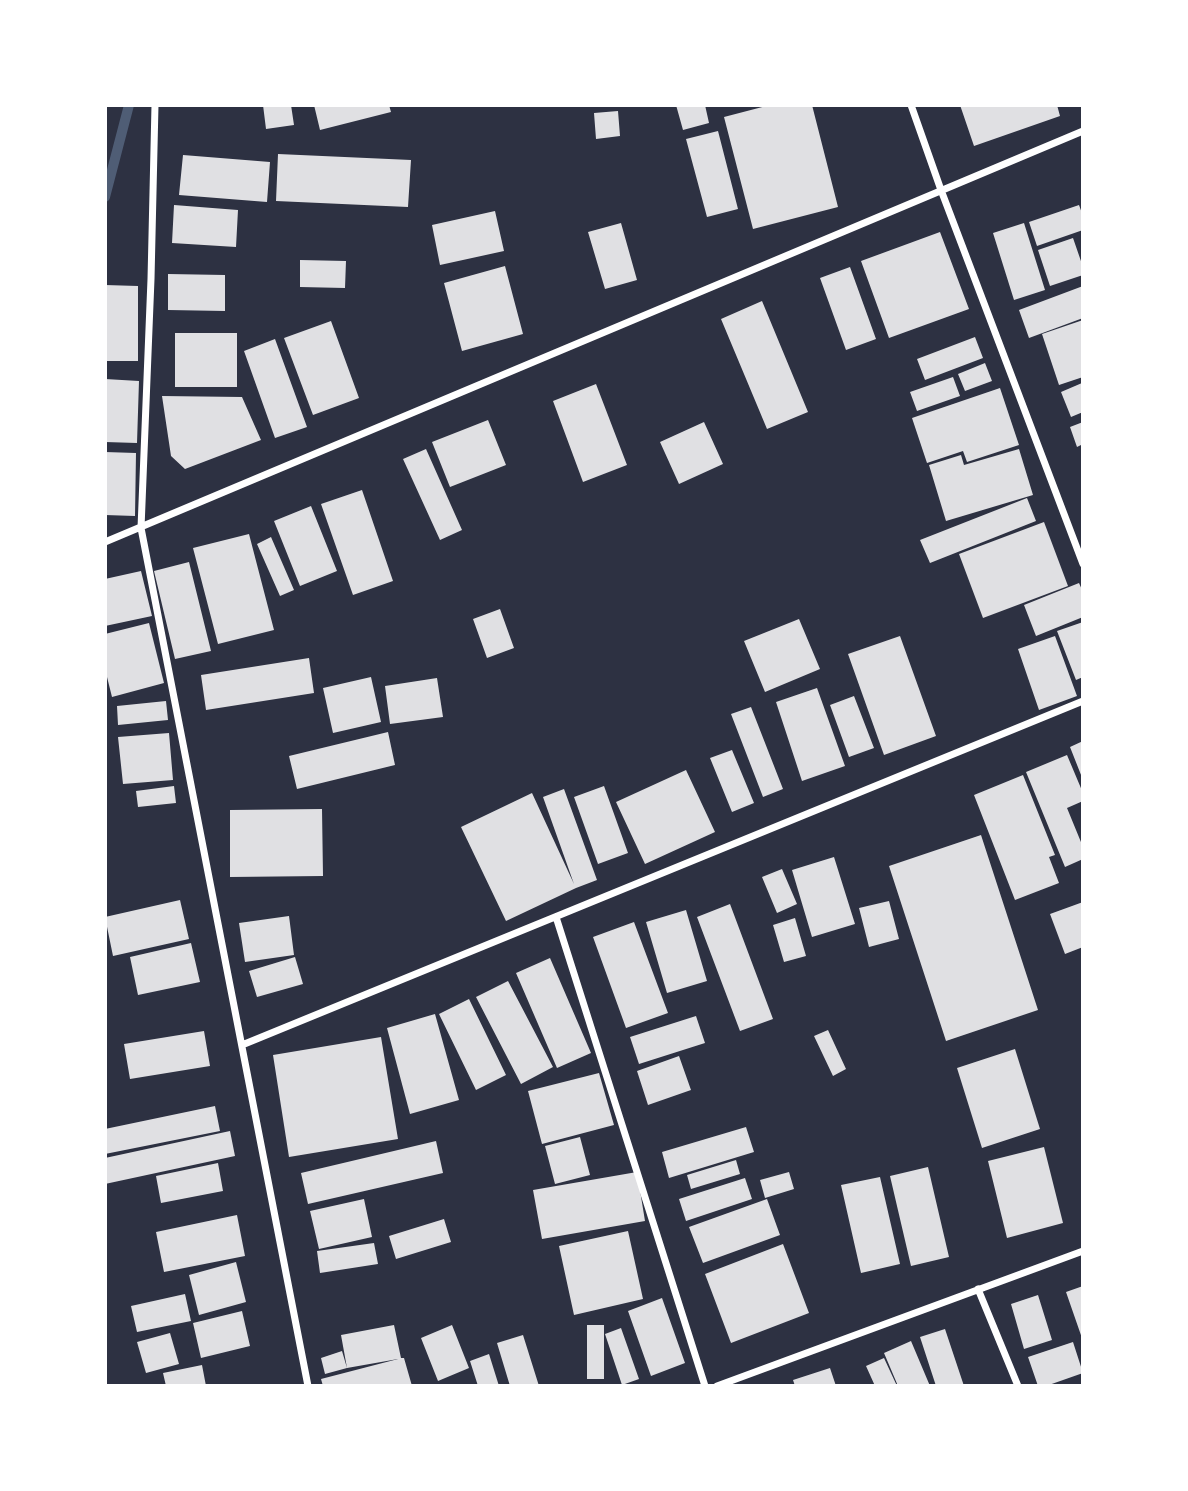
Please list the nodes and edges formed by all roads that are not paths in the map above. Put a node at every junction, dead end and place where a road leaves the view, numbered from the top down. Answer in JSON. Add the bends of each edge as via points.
{"nodes":[{"id":1,"x":155,"y":105,"type":"edge"},
{"id":2,"x":911,"y":105,"type":"edge"},
{"id":3,"x":1083,"y":131,"type":"edge"},
{"id":4,"x":941,"y":190,"type":"junction"},
{"id":5,"x":141,"y":528,"type":"junction"},
{"id":6,"x":105,"y":542,"type":"edge"},
{"id":7,"x":1083,"y":564,"type":"edge"},
{"id":8,"x":1083,"y":701,"type":"edge"},
{"id":9,"x":556,"y":917,"type":"junction"},
{"id":10,"x":242,"y":1045,"type":"junction"},
{"id":11,"x":1083,"y":1251,"type":"edge"},
{"id":12,"x":978,"y":1289,"type":"junction"},
{"id":13,"x":308,"y":1386,"type":"edge"},
{"id":14,"x":705,"y":1386,"type":"edge"},
{"id":15,"x":717,"y":1386,"type":"edge"},
{"id":16,"x":1018,"y":1386,"type":"edge"}],
"edges":[{"from":1,"to":5,"type":"street"},
{"from":2,"to":4,"type":"street"},
{"from":3,"to":4,"type":"street"},
{"from":4,"to":5,"type":"street"},
{"from":4,"to":7,"type":"street"},
{"from":5,"to":6,"type":"street"},
{"from":5,"to":10,"type":"street"},
{"from":8,"to":9,"type":"street"},
{"from":9,"to":10,"type":"street"},
{"from":9,"to":14,"type":"street"},
{"from":10,"to":13,"type":"street"},
{"from":11,"to":12,"type":"street"},
{"from":12,"to":15,"type":"street"},
{"from":12,"to":16,"type":"street"}]}
